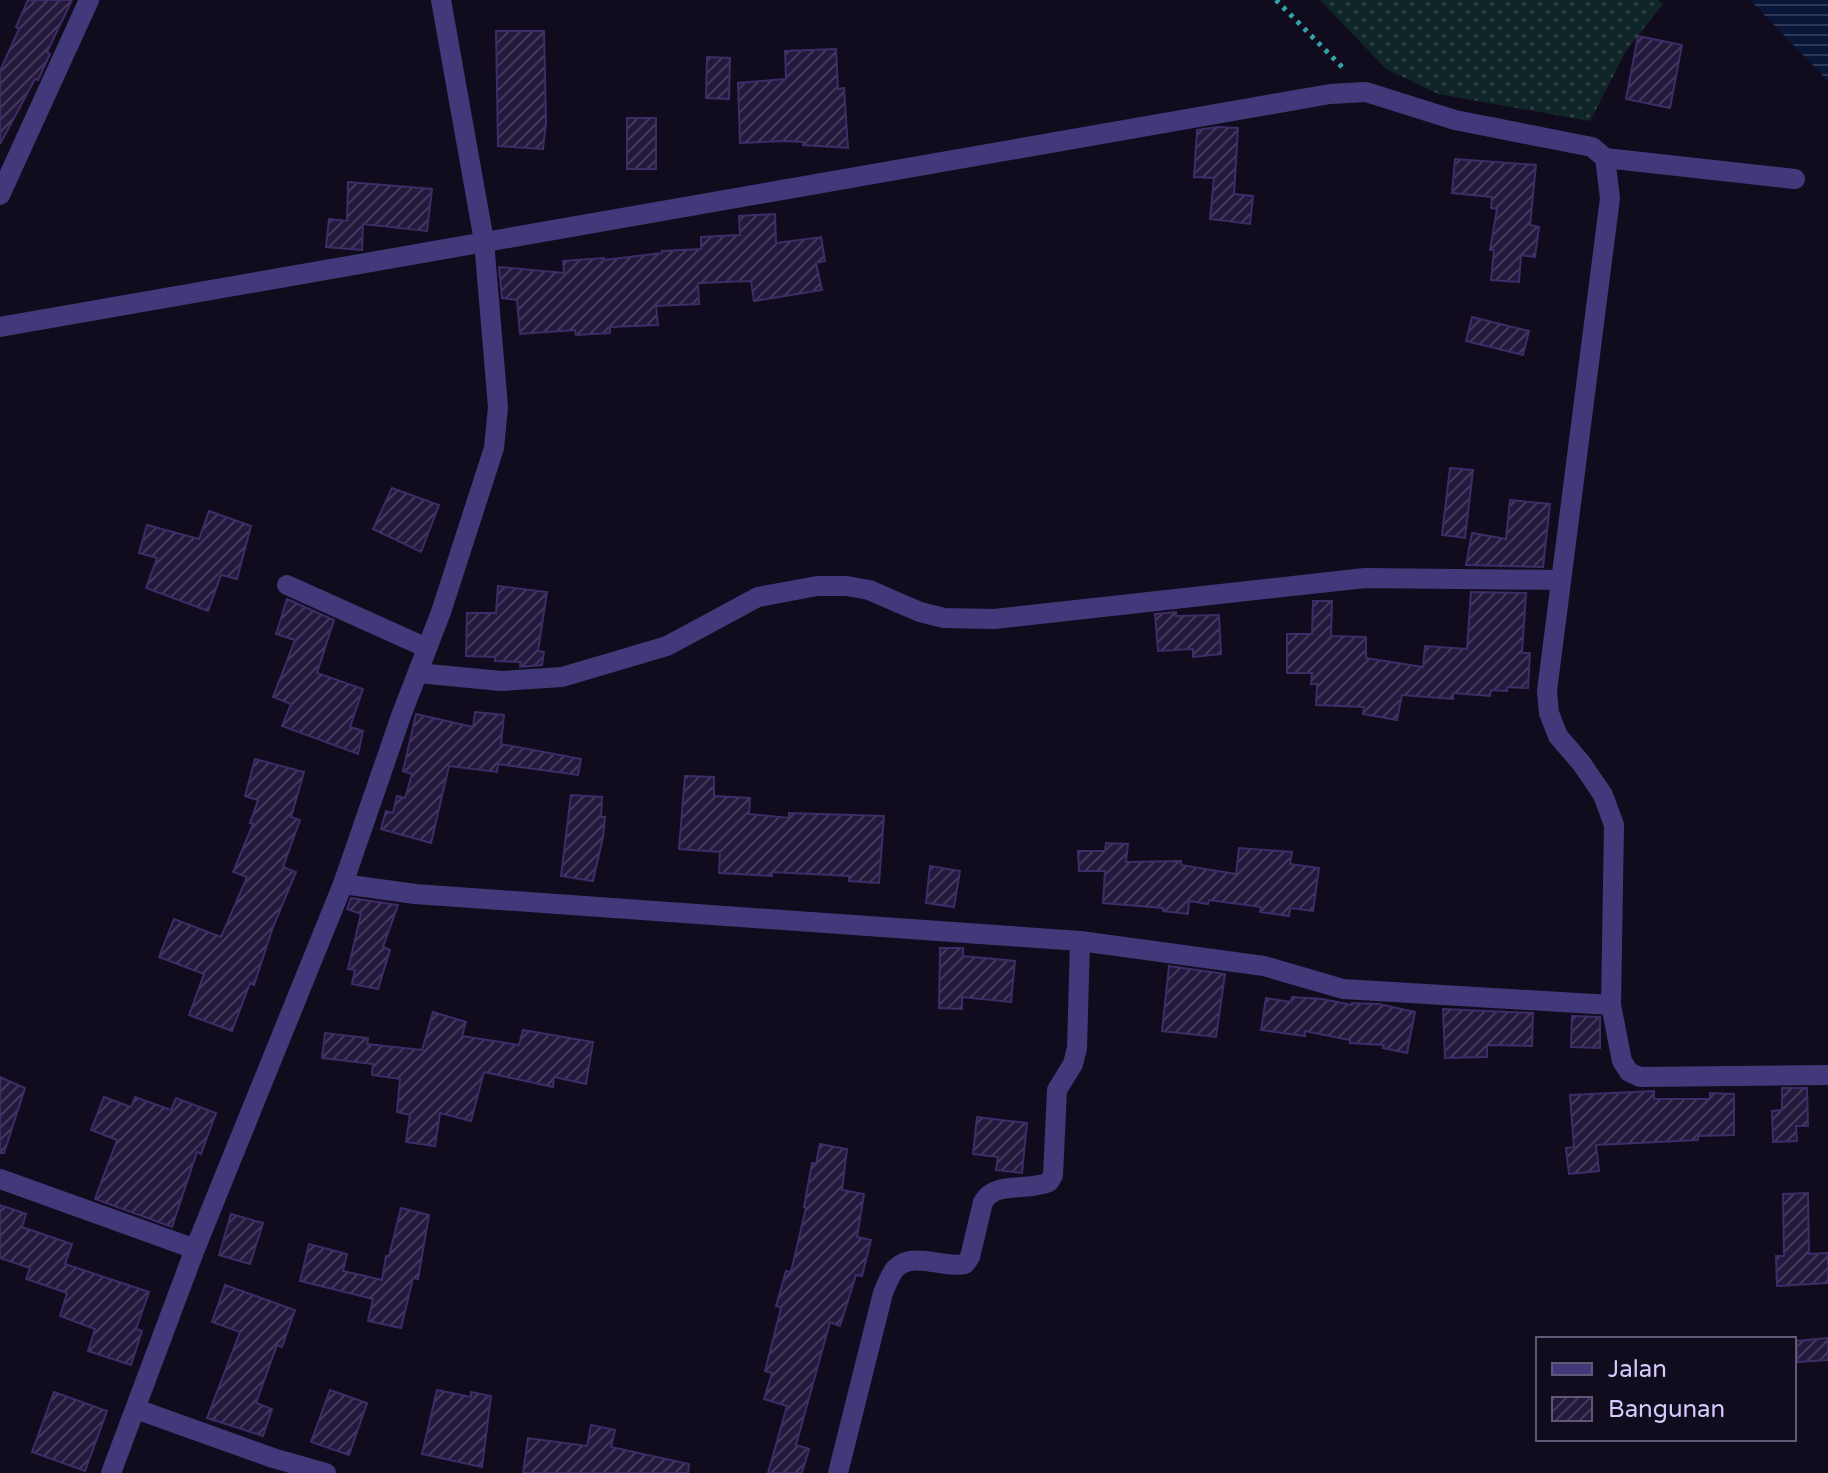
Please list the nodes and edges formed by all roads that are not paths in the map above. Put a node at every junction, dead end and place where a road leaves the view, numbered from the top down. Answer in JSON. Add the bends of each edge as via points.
{"nodes":[{"id":1,"x":89,"y":0,"type":"edge"},
{"id":2,"x":441,"y":0,"type":"edge"},
{"id":3,"x":1605,"y":158,"type":"junction"},
{"id":4,"x":1795,"y":179,"type":"dead end"},
{"id":5,"x":0,"y":195,"type":"edge"},
{"id":6,"x":484,"y":241,"type":"junction"},
{"id":7,"x":0,"y":327,"type":"edge"},
{"id":8,"x":1561,"y":580,"type":"junction"},
{"id":9,"x":287,"y":585,"type":"dead end"},
{"id":10,"x":427,"y":648,"type":"junction"},
{"id":11,"x":418,"y":673,"type":"junction"},
{"id":12,"x":343,"y":884,"type":"junction"},
{"id":13,"x":1080,"y":941,"type":"junction"},
{"id":14,"x":1611,"y":1005,"type":"junction"},
{"id":15,"x":1828,"y":1075,"type":"edge"},
{"id":16,"x":0,"y":1179,"type":"edge"},
{"id":17,"x":195,"y":1249,"type":"junction"},
{"id":18,"x":136,"y":1409,"type":"junction"},
{"id":19,"x":111,"y":1473,"type":"edge"},
{"id":20,"x":326,"y":1473,"type":"edge"},
{"id":21,"x":838,"y":1473,"type":"edge"}],
"edges":[{"from":1,"to":5,"type":"street"},
{"from":2,"to":6,"type":"street"},
{"from":3,"to":4,"type":"street"},
{"from":3,"to":6,"type":"street","via":[[1592,147],[1455,120],[1366,92],[1300,98]]},
{"from":3,"to":8,"type":"street","via":[[1610,198]]},
{"from":6,"to":7,"type":"street"},
{"from":6,"to":10,"type":"street","via":[[498,407],[494,448]]},
{"from":8,"to":11,"type":"street","via":[[1365,578],[994,619],[944,618],[869,590],[817,586],[758,597],[667,646],[562,677],[501,681]]},
{"from":8,"to":14,"type":"street","via":[[1549,713],[1558,736],[1603,795],[1614,825]]},
{"from":9,"to":10,"type":"street"},
{"from":10,"to":11,"type":"street"},
{"from":11,"to":12,"type":"street"},
{"from":12,"to":13,"type":"street","via":[[415,894]]},
{"from":12,"to":17,"type":"street"},
{"from":13,"to":14,"type":"street","via":[[1253,964],[1343,989]]},
{"from":13,"to":21,"type":"street","via":[[1077,1048],[1057,1090],[1053,1175],[1044,1185],[988,1194],[965,1264],[911,1260],[895,1268],[883,1293]]},
{"from":14,"to":15,"type":"street","via":[[1622,1061],[1640,1077]]},
{"from":16,"to":17,"type":"street"},
{"from":17,"to":18,"type":"street"},
{"from":18,"to":19,"type":"street"},
{"from":18,"to":20,"type":"street"}]}
